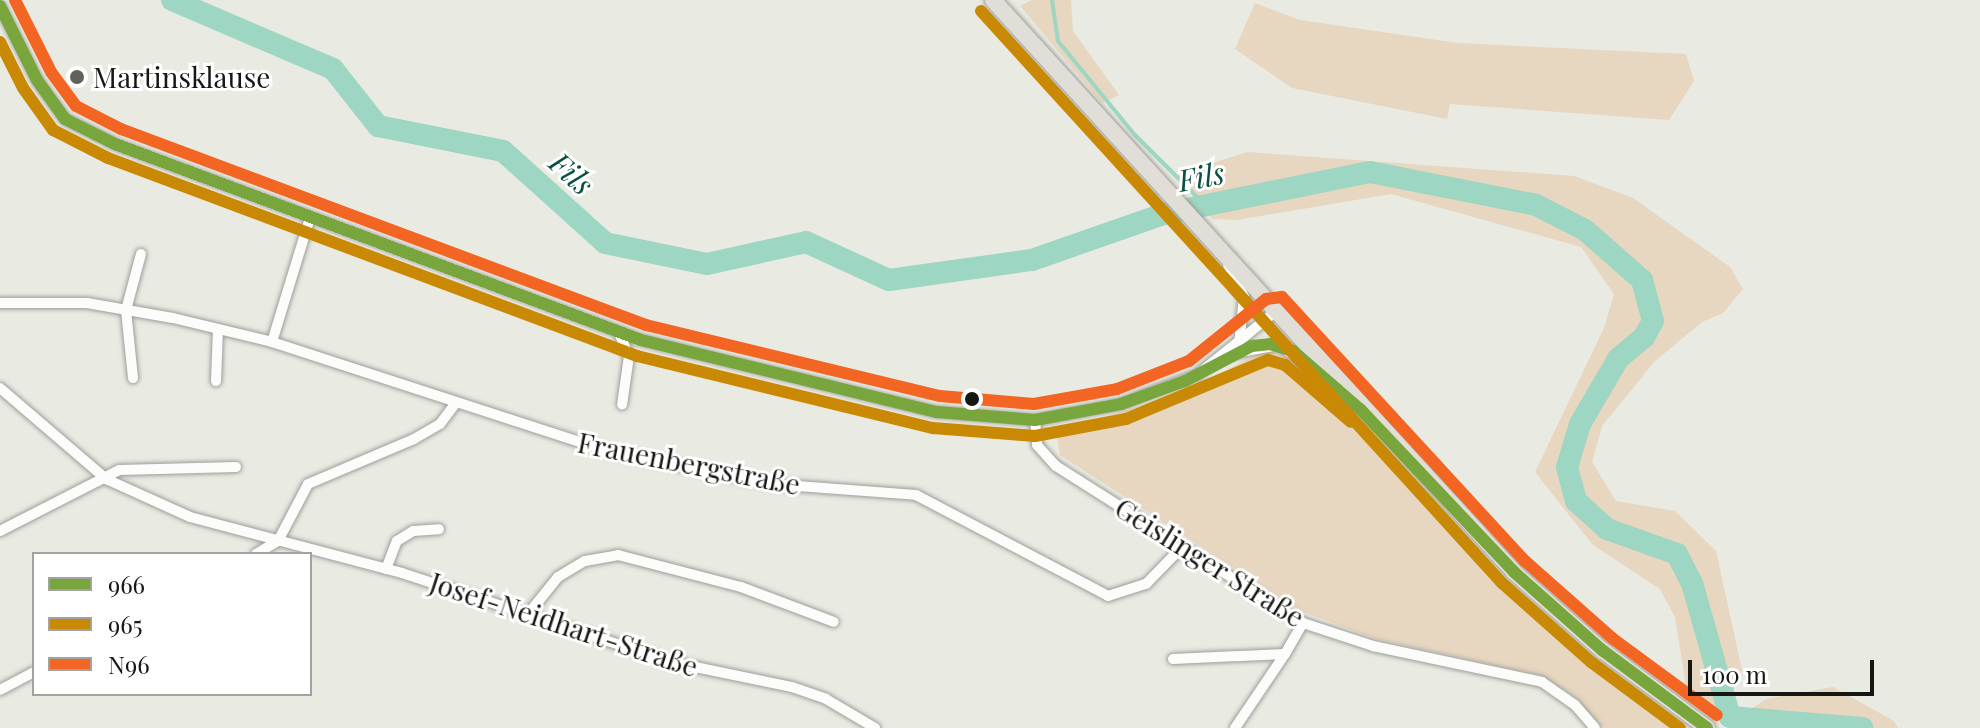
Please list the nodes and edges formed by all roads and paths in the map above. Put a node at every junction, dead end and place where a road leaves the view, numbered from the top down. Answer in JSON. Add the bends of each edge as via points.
{"nodes":[{"id":1,"x":993,"y":0,"type":"edge"},
{"id":2,"x":0,"y":6,"type":"edge"},
{"id":3,"x":310,"y":218,"type":"junction"},
{"id":4,"x":141,"y":254,"type":"dead end"},
{"id":5,"x":1225,"y":255,"type":"junction"},
{"id":6,"x":0,"y":303,"type":"edge"},
{"id":7,"x":126,"y":310,"type":"junction"},
{"id":8,"x":1275,"y":312,"type":"junction"},
{"id":9,"x":218,"y":329,"type":"junction"},
{"id":10,"x":619,"y":333,"type":"junction"},
{"id":11,"x":272,"y":342,"type":"junction"},
{"id":12,"x":1238,"y":346,"type":"junction"},
{"id":13,"x":1226,"y":357,"type":"junction"},
{"id":14,"x":133,"y":378,"type":"dead end"},
{"id":15,"x":216,"y":381,"type":"dead end"},
{"id":16,"x":0,"y":388,"type":"edge"},
{"id":17,"x":455,"y":404,"type":"junction"},
{"id":18,"x":622,"y":405,"type":"dead end"},
{"id":19,"x":1361,"y":410,"type":"junction"},
{"id":20,"x":1035,"y":420,"type":"junction"},
{"id":21,"x":236,"y":467,"type":"dead end"},
{"id":22,"x":106,"y":479,"type":"junction"},
{"id":23,"x":439,"y":529,"type":"dead end"},
{"id":24,"x":0,"y":531,"type":"edge"},
{"id":25,"x":278,"y":541,"type":"junction"},
{"id":26,"x":1183,"y":546,"type":"junction"},
{"id":27,"x":259,"y":552,"type":"edge"},
{"id":28,"x":386,"y":569,"type":"junction"},
{"id":29,"x":529,"y":613,"type":"junction"},
{"id":30,"x":834,"y":622,"type":"dead end"},
{"id":31,"x":1303,"y":623,"type":"junction"},
{"id":32,"x":1285,"y":654,"type":"junction"},
{"id":33,"x":1173,"y":659,"type":"dead end"},
{"id":34,"x":32,"y":673,"type":"edge"},
{"id":35,"x":0,"y":690,"type":"edge"},
{"id":36,"x":875,"y":728,"type":"edge"},
{"id":37,"x":1235,"y":728,"type":"edge"},
{"id":38,"x":1595,"y":728,"type":"edge"},
{"id":39,"x":1707,"y":728,"type":"edge"}],
"edges":[{"from":1,"to":5,"type":"main road"},
{"from":2,"to":3,"type":"street","via":[[37,80],[65,119],[115,144]]},
{"from":3,"to":10,"type":"street"},
{"from":3,"to":11,"type":"street"},
{"from":4,"to":7,"type":"street"},
{"from":5,"to":8,"type":"main road"},
{"from":5,"to":12,"type":"street","via":[[1244,297]]},
{"from":6,"to":7,"type":"street","name":"Frauenbergstraße","via":[[87,303]]},
{"from":7,"to":9,"type":"street","name":"Frauenbergstraße"},
{"from":7,"to":14,"type":"street"},
{"from":8,"to":12,"type":"street"},
{"from":8,"to":19,"type":"main road"},
{"from":9,"to":11,"type":"street","name":"Frauenbergstraße"},
{"from":9,"to":15,"type":"street"},
{"from":10,"to":18,"type":"street","via":[[629,356]]},
{"from":10,"to":20,"type":"street","via":[[937,412]]},
{"from":11,"to":17,"type":"street","name":"Frauenbergstraße"},
{"from":12,"to":13,"type":"street"},
{"from":13,"to":19,"type":"street","via":[[1252,346],[1280,345]]},
{"from":13,"to":20,"type":"street","via":[[1185,381],[1121,404]]},
{"from":16,"to":22,"type":"street","name":"Josef-Neidhart-Straße"},
{"from":17,"to":25,"type":"street","via":[[440,424],[414,439],[308,484]]},
{"from":17,"to":26,"type":"street","name":"Frauenbergstraße","via":[[611,452],[771,484],[916,495],[1108,596],[1146,584]]},
{"from":19,"to":39,"type":"main road","via":[[1514,572],[1602,650]]},
{"from":20,"to":26,"type":"street","name":"Geislinger Straße","via":[[1042,455]]},
{"from":21,"to":22,"type":"street","via":[[119,470]]},
{"from":22,"to":24,"type":"street"},
{"from":22,"to":25,"type":"street","name":"Josef-Neidhart-Straße","via":[[190,517]]},
{"from":23,"to":28,"type":"street","name":"Josef-Neidhart-Straße","via":[[413,531],[397,541]]},
{"from":25,"to":27,"type":"street"},
{"from":25,"to":28,"type":"street","name":"Josef-Neidhart-Straße"},
{"from":26,"to":31,"type":"street","name":"Geislinger Straße"},
{"from":28,"to":29,"type":"street","name":"Josef-Neidhart-Straße"},
{"from":29,"to":30,"type":"street","via":[[558,577],[585,561],[618,555],[741,587]]},
{"from":29,"to":36,"type":"street","name":"Josef-Neidhart-Straße","via":[[671,662],[792,687],[826,699]]},
{"from":31,"to":32,"type":"street"},
{"from":31,"to":38,"type":"street","name":"Geislinger Straße","via":[[1373,646],[1542,682],[1575,705]]},
{"from":32,"to":33,"type":"street"},
{"from":32,"to":37,"type":"street"},
{"from":34,"to":35,"type":"street"}]}
